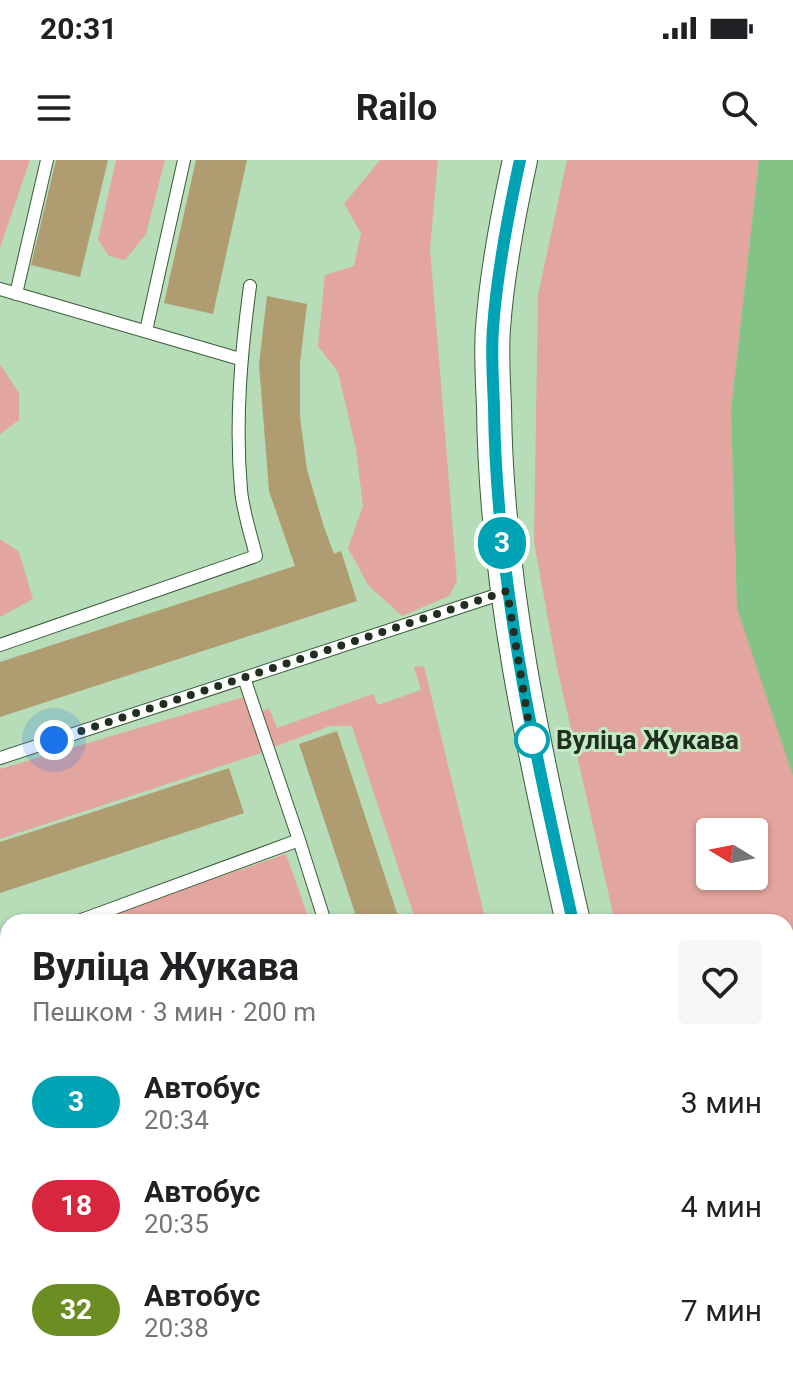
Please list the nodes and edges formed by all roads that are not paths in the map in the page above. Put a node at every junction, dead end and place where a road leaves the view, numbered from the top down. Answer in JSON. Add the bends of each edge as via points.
{"nodes":[{"id":1,"x":47,"y":160,"type":"edge"},
{"id":2,"x":184,"y":160,"type":"edge"},
{"id":3,"x":520,"y":160,"type":"edge"},
{"id":4,"x":250,"y":286,"type":"dead end"},
{"id":5,"x":0,"y":289,"type":"edge"},
{"id":6,"x":16,"y":294,"type":"junction"},
{"id":7,"x":146,"y":331,"type":"junction"},
{"id":8,"x":240,"y":359,"type":"junction"},
{"id":9,"x":507,"y":591,"type":"junction"},
{"id":10,"x":0,"y":645,"type":"edge"},
{"id":11,"x":244,"y":678,"type":"junction"},
{"id":12,"x":0,"y":758,"type":"edge"},
{"id":13,"x":299,"y":840,"type":"junction"},
{"id":14,"x":98,"y":914,"type":"edge"},
{"id":15,"x":322,"y":914,"type":"edge"},
{"id":16,"x":571,"y":914,"type":"edge"}],
"edges":[{"from":1,"to":6,"type":"lane"},
{"from":2,"to":7,"type":"lane"},
{"from":3,"to":9,"type":"street","via":[[493,329],[495,470]]},
{"from":4,"to":8,"type":"lane"},
{"from":5,"to":6,"type":"lane"},
{"from":6,"to":7,"type":"lane"},
{"from":7,"to":8,"type":"lane"},
{"from":8,"to":10,"type":"lane","via":[[241,492],[256,556]]},
{"from":9,"to":11,"type":"lane"},
{"from":9,"to":16,"type":"street","via":[[532,743]]},
{"from":11,"to":12,"type":"lane"},
{"from":11,"to":13,"type":"lane"},
{"from":13,"to":14,"type":"lane"},
{"from":13,"to":15,"type":"lane"}]}
